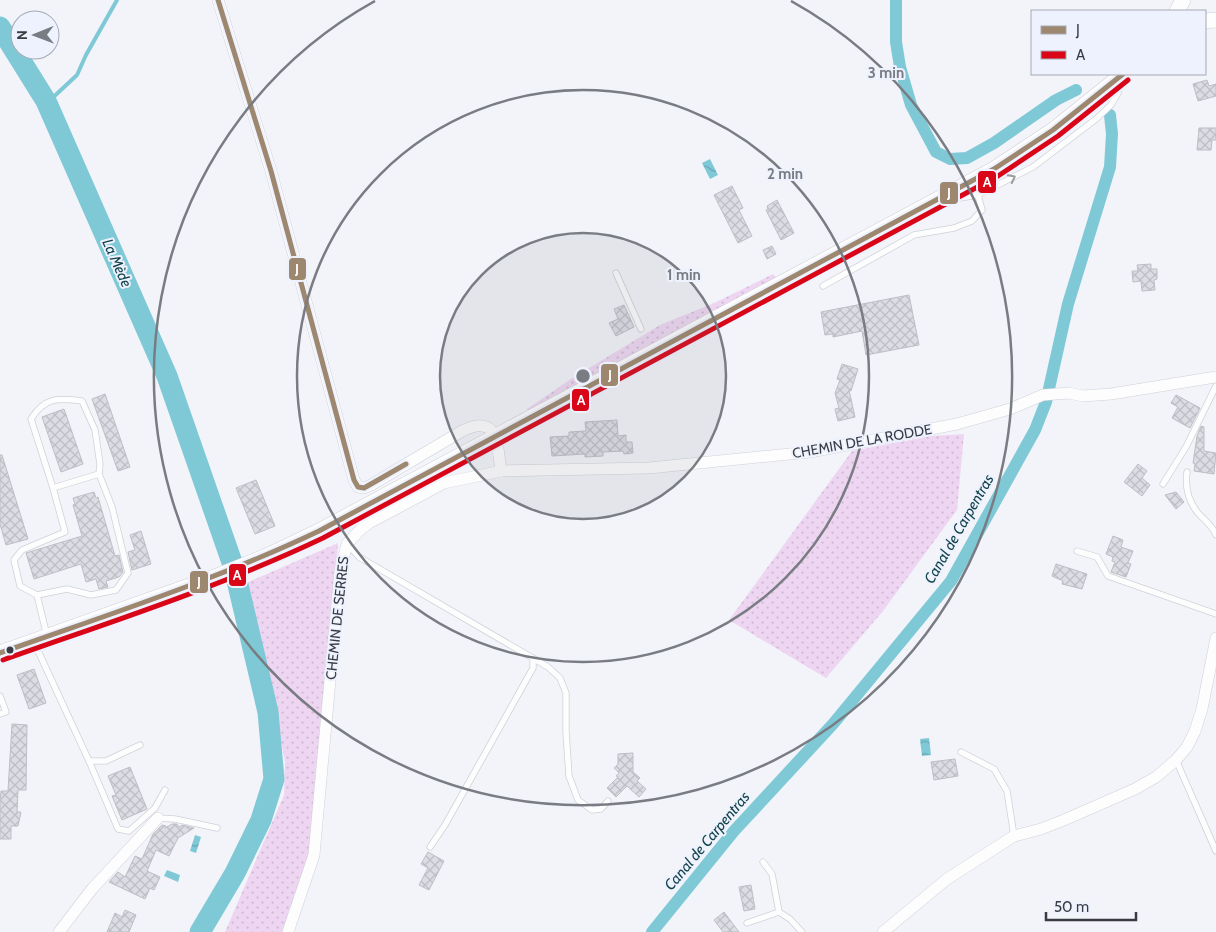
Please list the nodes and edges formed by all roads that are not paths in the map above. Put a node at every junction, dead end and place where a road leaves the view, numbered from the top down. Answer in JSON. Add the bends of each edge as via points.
{"nodes":[{"id":1,"x":218,"y":0,"type":"edge"},
{"id":2,"x":1121,"y":75,"type":"edge"},
{"id":3,"x":978,"y":195,"type":"junction"},
{"id":4,"x":933,"y":203,"type":"junction"},
{"id":5,"x":616,"y":273,"type":"dead end"},
{"id":6,"x":823,"y":286,"type":"dead end"},
{"id":7,"x":641,"y":328,"type":"dead end"},
{"id":8,"x":1216,"y":376,"type":"edge"},
{"id":9,"x":1216,"y":386,"type":"edge"},
{"id":10,"x":495,"y":437,"type":"junction"},
{"id":11,"x":501,"y":472,"type":"junction"},
{"id":12,"x":1187,"y":472,"type":"dead end"},
{"id":13,"x":99,"y":474,"type":"junction"},
{"id":14,"x":1162,"y":484,"type":"dead end"},
{"id":15,"x":53,"y":488,"type":"junction"},
{"id":16,"x":1216,"y":535,"type":"edge"},
{"id":17,"x":347,"y":544,"type":"junction"},
{"id":18,"x":1077,"y":551,"type":"dead end"},
{"id":19,"x":37,"y":595,"type":"junction"},
{"id":20,"x":1216,"y":614,"type":"edge"},
{"id":21,"x":48,"y":636,"type":"junction"},
{"id":22,"x":1216,"y":638,"type":"edge"},
{"id":23,"x":31,"y":642,"type":"junction"},
{"id":24,"x":0,"y":653,"type":"edge"},
{"id":25,"x":533,"y":658,"type":"junction"},
{"id":26,"x":0,"y":696,"type":"edge"},
{"id":27,"x":0,"y":714,"type":"edge"},
{"id":28,"x":140,"y":746,"type":"dead end"},
{"id":29,"x":961,"y":752,"type":"dead end"},
{"id":30,"x":1176,"y":760,"type":"junction"},
{"id":31,"x":89,"y":761,"type":"junction"},
{"id":32,"x":165,"y":790,"type":"dead end"},
{"id":33,"x":608,"y":801,"type":"dead end"},
{"id":34,"x":158,"y":818,"type":"joint"},
{"id":35,"x":217,"y":828,"type":"dead end"},
{"id":36,"x":1014,"y":836,"type":"junction"},
{"id":37,"x":430,"y":847,"type":"dead end"},
{"id":38,"x":1216,"y":851,"type":"edge"},
{"id":39,"x":763,"y":862,"type":"dead end"},
{"id":40,"x":780,"y":912,"type":"junction"},
{"id":41,"x":747,"y":923,"type":"dead end"},
{"id":42,"x":59,"y":932,"type":"edge"},
{"id":43,"x":288,"y":932,"type":"edge"},
{"id":44,"x":802,"y":932,"type":"edge"},
{"id":45,"x":882,"y":932,"type":"edge"}],
"edges":[{"from":1,"to":10,"type":"street","via":[[271,171],[354,480],[358,486],[371,486],[478,424],[487,426]]},
{"from":3,"to":2,"type":"lane","one_way":true,"via":[[1033,168],[1096,119],[1118,93]]},
{"from":2,"to":4,"type":"main road","via":[[1026,148]]},
{"from":3,"to":4,"type":"lane"},
{"from":3,"to":6,"type":"lane","via":[[982,210],[972,221],[954,228],[914,235]]},
{"from":4,"to":10,"type":"main road"},
{"from":5,"to":7,"type":"lane"},
{"from":8,"to":11,"type":"street","name":"CHEMIN DE LA RODDE","via":[[1111,394],[1043,395],[1010,409],[957,424],[810,452],[649,468]]},
{"from":9,"to":14,"type":"lane","via":[[1186,448]]},
{"from":10,"to":11,"type":"street"},
{"from":10,"to":21,"type":"main road","via":[[319,531],[241,567]]},
{"from":11,"to":17,"type":"street","name":"CHEMIN DE SERRES","via":[[444,484],[369,523]]},
{"from":12,"to":16,"type":"lane","via":[[1186,491],[1197,512],[1213,527]]},
{"from":13,"to":15,"type":"lane"},
{"from":13,"to":15,"type":"lane","via":[[95,430],[82,401],[54,398],[39,407],[31,419]]},
{"from":13,"to":19,"type":"lane","via":[[112,507],[128,573],[116,590],[91,595],[67,589]]},
{"from":15,"to":19,"type":"lane","via":[[65,532],[22,550],[14,560],[20,586]]},
{"from":17,"to":25,"type":"lane","via":[[359,557]]},
{"from":17,"to":43,"type":"street","name":"CHEMIN DE SERRES","via":[[340,571],[314,855]]},
{"from":18,"to":20,"type":"lane","via":[[1097,557],[1108,576]]},
{"from":19,"to":21,"type":"lane"},
{"from":21,"to":23,"type":"main road"},
{"from":22,"to":30,"type":"street","via":[[1195,731]]},
{"from":23,"to":24,"type":"main road"},
{"from":23,"to":31,"type":"lane"},
{"from":25,"to":33,"type":"lane","via":[[560,678],[566,693],[569,776],[578,800],[592,810],[601,809]]},
{"from":25,"to":37,"type":"lane","via":[[533,668]]},
{"from":26,"to":27,"type":"lane","via":[[6,712]]},
{"from":28,"to":31,"type":"lane","via":[[106,761]]},
{"from":29,"to":36,"type":"lane","via":[[994,769],[1007,790]]},
{"from":30,"to":36,"type":"street","via":[[1135,790],[1064,820]]},
{"from":30,"to":38,"type":"lane"},
{"from":31,"to":32,"type":"lane","via":[[118,829],[129,831],[156,808]]},
{"from":34,"to":35,"type":"lane"},
{"from":34,"to":42,"type":"street","via":[[92,889]]},
{"from":36,"to":45,"type":"street","via":[[947,879]]},
{"from":39,"to":40,"type":"lane","via":[[772,874]]},
{"from":40,"to":41,"type":"lane"},
{"from":40,"to":44,"type":"lane"}]}
